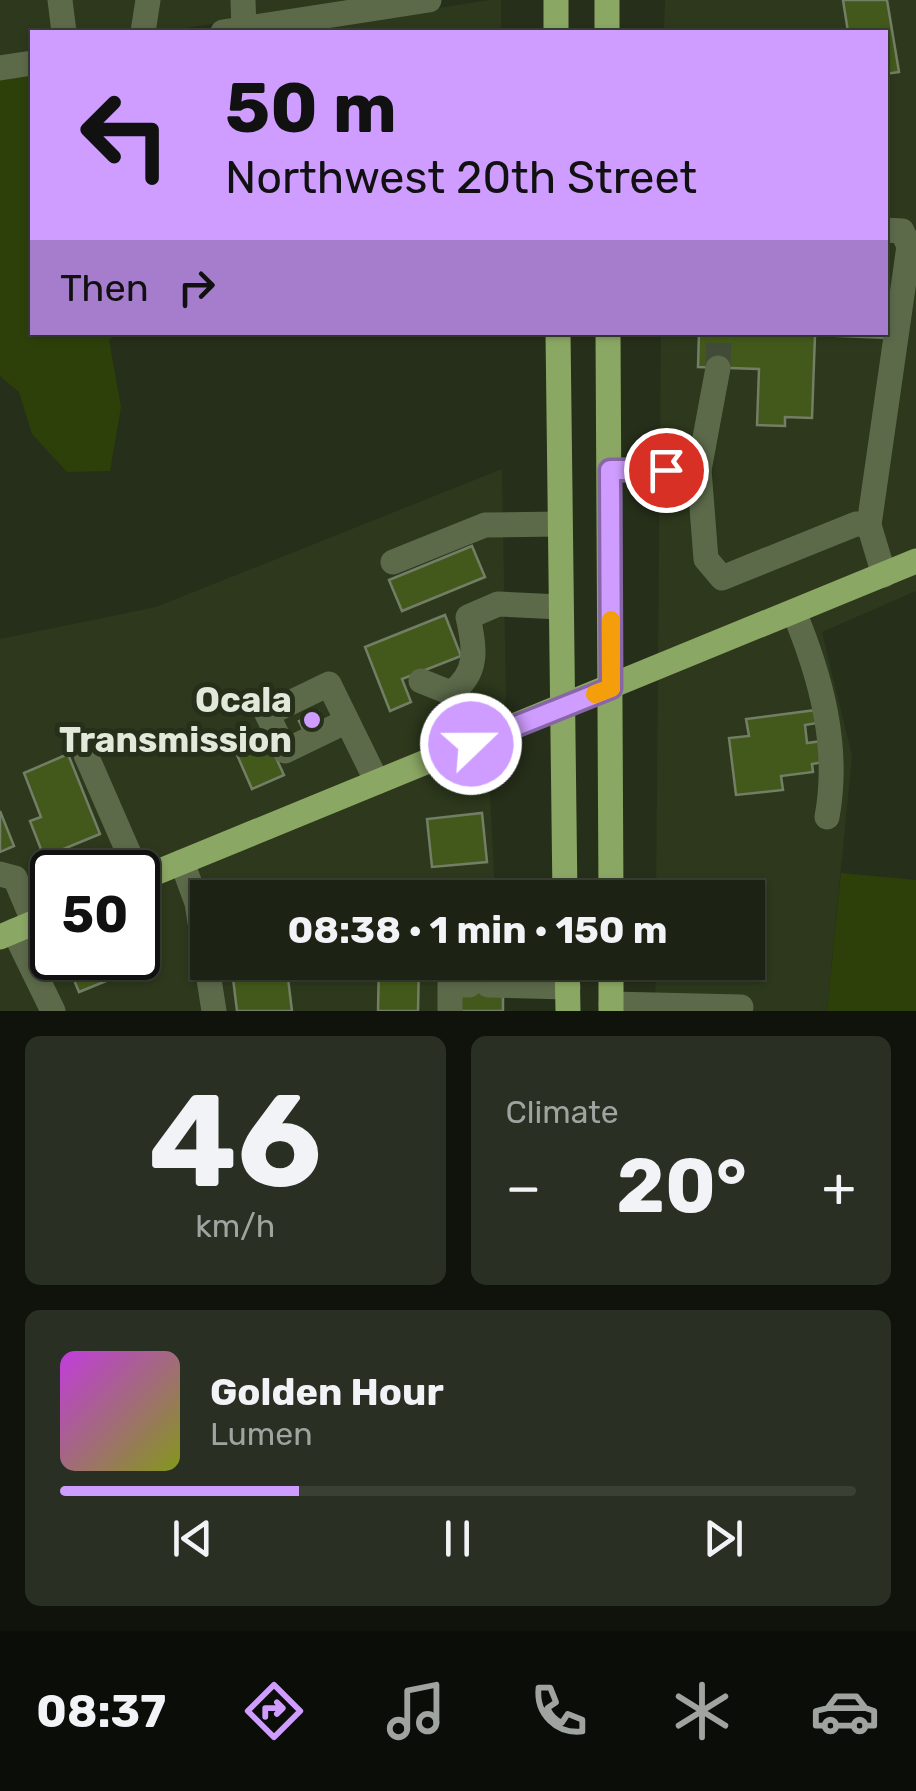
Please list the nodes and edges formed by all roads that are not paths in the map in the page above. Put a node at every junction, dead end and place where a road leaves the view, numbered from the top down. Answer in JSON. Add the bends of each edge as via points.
{"nodes":[{"id":1,"x":60,"y":0,"type":"edge"},
{"id":2,"x":148,"y":0,"type":"edge"},
{"id":3,"x":243,"y":0,"type":"edge"},
{"id":4,"x":429,"y":0,"type":"edge"},
{"id":5,"x":556,"y":0,"type":"edge"},
{"id":6,"x":607,"y":0,"type":"edge"},
{"id":7,"x":64,"y":30,"type":"edge"},
{"id":8,"x":143,"y":30,"type":"edge"},
{"id":9,"x":234,"y":30,"type":"edge"},
{"id":10,"x":240,"y":30,"type":"edge"},
{"id":11,"x":556,"y":30,"type":"edge"},
{"id":12,"x":607,"y":30,"type":"edge"},
{"id":13,"x":30,"y":63,"type":"edge"},
{"id":14,"x":0,"y":68,"type":"edge"},
{"id":15,"x":888,"y":230,"type":"edge"},
{"id":16,"x":558,"y":335,"type":"edge"},
{"id":17,"x":608,"y":335,"type":"edge"},
{"id":18,"x":718,"y":368,"type":"tunnel mouth"},
{"id":19,"x":610,"y":470,"type":"junction"},
{"id":20,"x":699,"y":470,"type":"junction"},
{"id":21,"x":560,"y":524,"type":"junction"},
{"id":22,"x":869,"y":526,"type":"junction"},
{"id":23,"x":916,"y":561,"type":"edge"},
{"id":24,"x":393,"y":562,"type":"dead end"},
{"id":25,"x":884,"y":574,"type":"junction"},
{"id":26,"x":560,"y":606,"type":"junction"},
{"id":27,"x":794,"y":612,"type":"junction"},
{"id":28,"x":421,"y":681,"type":"dead end"},
{"id":29,"x":611,"y":688,"type":"junction"},
{"id":30,"x":451,"y":693,"type":"junction"},
{"id":31,"x":561,"y":707,"type":"junction"},
{"id":32,"x":347,"y":721,"type":"dead end"},
{"id":33,"x":471,"y":744,"type":"junction"},
{"id":34,"x":86,"y":755,"type":"dead end"},
{"id":35,"x":376,"y":782,"type":"junction"},
{"id":36,"x":827,"y":818,"type":"dead end"},
{"id":37,"x":127,"y":850,"type":"edge"},
{"id":38,"x":182,"y":862,"type":"junction"},
{"id":39,"x":160,"y":869,"type":"edge"},
{"id":40,"x":0,"y":874,"type":"edge"},
{"id":41,"x":566,"y":880,"type":"edge"},
{"id":42,"x":611,"y":880,"type":"edge"},
{"id":43,"x":25,"y":926,"type":"edge"},
{"id":44,"x":611,"y":980,"type":"edge"},
{"id":45,"x":568,"y":987,"type":"edge"},
{"id":46,"x":611,"y":1007,"type":"edge"},
{"id":47,"x":741,"y":1007,"type":"dead end"},
{"id":48,"x":52,"y":1011,"type":"edge"},
{"id":49,"x":214,"y":1011,"type":"edge"},
{"id":50,"x":450,"y":1011,"type":"edge"}],
"edges":[{"from":1,"to":7,"type":"street"},
{"from":2,"to":8,"type":"street"},
{"from":3,"to":9,"type":"street"},
{"from":4,"to":10,"type":"street"},
{"from":5,"to":11,"type":"main road"},
{"from":6,"to":12,"type":"main road"},
{"from":13,"to":14,"type":"street"},
{"from":15,"to":22,"type":"street","via":[[902,231],[909,246]]},
{"from":16,"to":21,"type":"main road"},
{"from":17,"to":19,"type":"main road"},
{"from":18,"to":20,"type":"street"},
{"from":19,"to":20,"type":"street"},
{"from":19,"to":29,"type":"main road"},
{"from":20,"to":22,"type":"street","via":[[706,560],[722,578],[856,524]]},
{"from":21,"to":24,"type":"street","via":[[485,525]]},
{"from":21,"to":26,"type":"main road"},
{"from":22,"to":25,"type":"street"},
{"from":23,"to":25,"type":"main road"},
{"from":25,"to":27,"type":"main road"},
{"from":26,"to":30,"type":"street","via":[[498,604],[468,617],[476,652],[465,682]]},
{"from":26,"to":31,"type":"main road"},
{"from":27,"to":29,"type":"main road"},
{"from":27,"to":36,"type":"street","via":[[810,648],[834,756]]},
{"from":28,"to":30,"type":"street"},
{"from":29,"to":31,"type":"main road"},
{"from":29,"to":42,"type":"main road"},
{"from":30,"to":33,"type":"street"},
{"from":31,"to":33,"type":"main road"},
{"from":31,"to":41,"type":"main road"},
{"from":32,"to":35,"type":"street"},
{"from":33,"to":35,"type":"main road"},
{"from":34,"to":37,"type":"street"},
{"from":35,"to":38,"type":"main road"},
{"from":38,"to":39,"type":"main road"},
{"from":38,"to":49,"type":"street","via":[[197,903]]},
{"from":40,"to":43,"type":"street","via":[[15,878]]},
{"from":43,"to":48,"type":"street"},
{"from":44,"to":46,"type":"main road"},
{"from":45,"to":50,"type":"street","via":[[450,984]]},
{"from":46,"to":47,"type":"street"}]}
